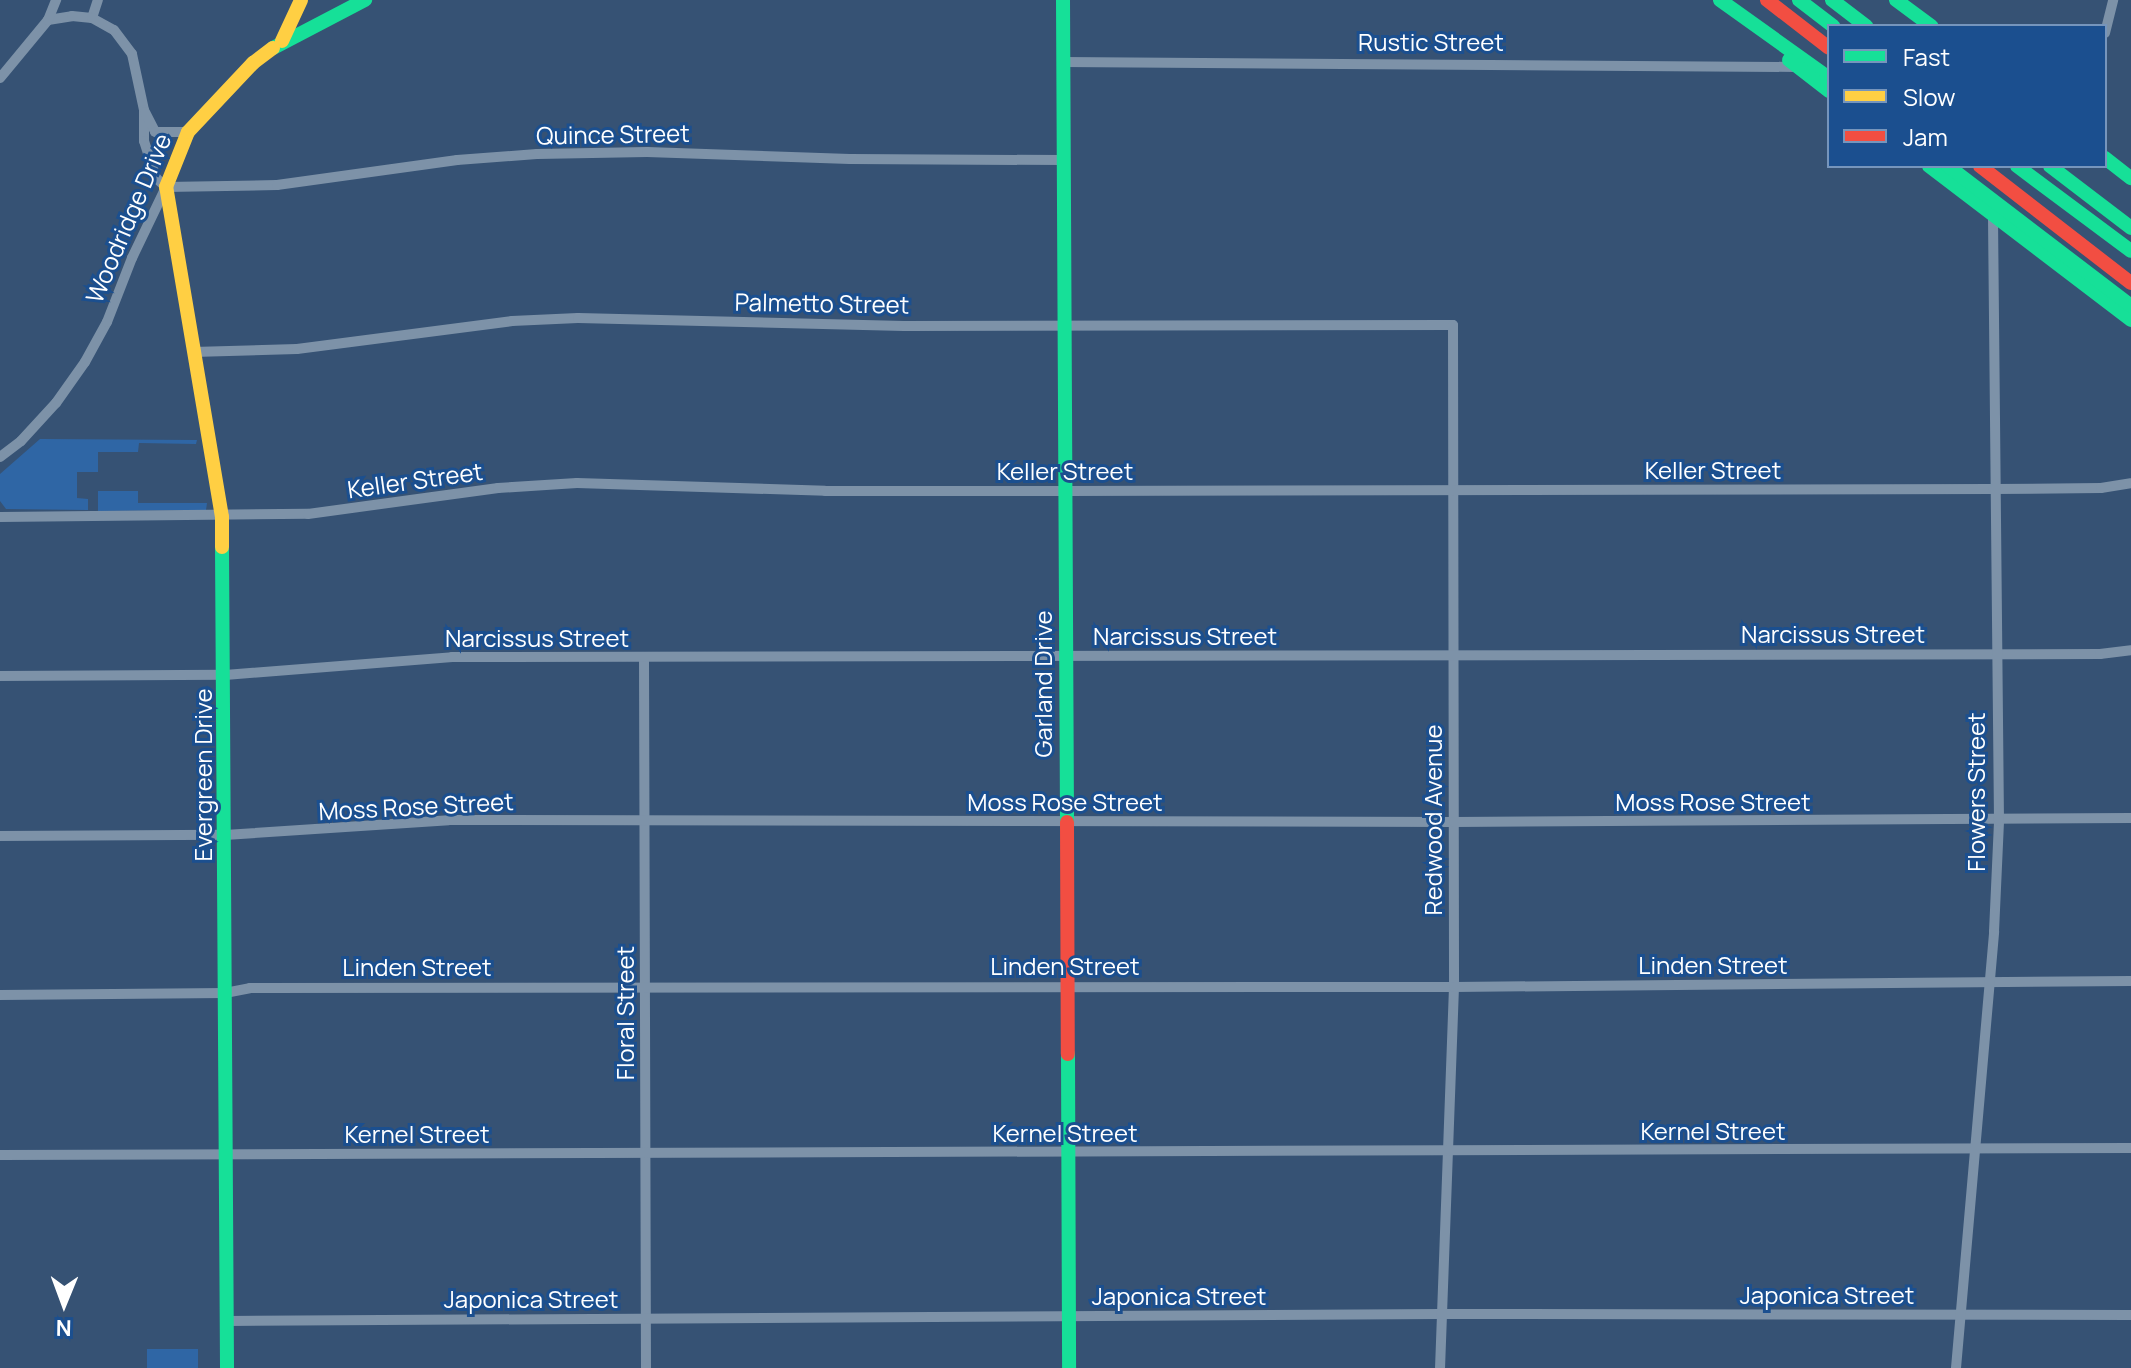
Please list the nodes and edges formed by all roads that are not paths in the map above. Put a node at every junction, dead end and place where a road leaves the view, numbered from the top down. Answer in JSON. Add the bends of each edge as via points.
{"nodes":[{"id":1,"x":56,"y":0,"type":"edge"},
{"id":2,"x":98,"y":0,"type":"edge"},
{"id":3,"x":301,"y":0,"type":"edge"},
{"id":4,"x":1063,"y":0,"type":"edge"},
{"id":5,"x":1709,"y":0,"type":"edge"},
{"id":6,"x":1720,"y":0,"type":"edge"},
{"id":7,"x":1767,"y":0,"type":"edge"},
{"id":8,"x":1799,"y":0,"type":"edge"},
{"id":9,"x":1832,"y":0,"type":"edge"},
{"id":10,"x":1896,"y":0,"type":"edge"},
{"id":11,"x":2113,"y":0,"type":"edge"},
{"id":12,"x":357,"y":1,"type":"edge"},
{"id":13,"x":92,"y":18,"type":"junction"},
{"id":14,"x":48,"y":20,"type":"junction"},
{"id":15,"x":1830,"y":24,"type":"edge"},
{"id":16,"x":1863,"y":24,"type":"edge"},
{"id":17,"x":1928,"y":24,"type":"edge"},
{"id":18,"x":2107,"y":25,"type":"edge"},
{"id":19,"x":282,"y":41,"type":"junction"},
{"id":20,"x":1827,"y":46,"type":"edge"},
{"id":21,"x":1063,"y":62,"type":"junction"},
{"id":22,"x":1799,"y":67,"type":"junction"},
{"id":23,"x":1827,"y":77,"type":"edge"},
{"id":24,"x":0,"y":78,"type":"edge"},
{"id":25,"x":1827,"y":89,"type":"edge"},
{"id":26,"x":144,"y":110,"type":"junction"},
{"id":27,"x":188,"y":132,"type":"junction"},
{"id":28,"x":1063,"y":160,"type":"junction"},
{"id":29,"x":2107,"y":160,"type":"edge"},
{"id":30,"x":1932,"y":168,"type":"edge"},
{"id":31,"x":1951,"y":168,"type":"edge"},
{"id":32,"x":1983,"y":168,"type":"edge"},
{"id":33,"x":2020,"y":168,"type":"edge"},
{"id":34,"x":2053,"y":168,"type":"edge"},
{"id":35,"x":2131,"y":178,"type":"edge"},
{"id":36,"x":166,"y":187,"type":"junction"},
{"id":37,"x":1993,"y":214,"type":"junction"},
{"id":38,"x":2131,"y":228,"type":"edge"},
{"id":39,"x":2131,"y":251,"type":"edge"},
{"id":40,"x":2131,"y":283,"type":"edge"},
{"id":41,"x":2131,"y":306,"type":"edge"},
{"id":42,"x":2131,"y":320,"type":"edge"},
{"id":43,"x":1066,"y":325,"type":"junction"},
{"id":44,"x":1453,"y":325,"type":"joint"},
{"id":45,"x":193,"y":352,"type":"junction"},
{"id":46,"x":0,"y":457,"type":"edge"},
{"id":47,"x":2131,"y":483,"type":"edge"},
{"id":48,"x":1993,"y":489,"type":"junction"},
{"id":49,"x":1453,"y":490,"type":"junction"},
{"id":50,"x":1064,"y":491,"type":"junction"},
{"id":51,"x":1,"y":516,"type":"edge"},
{"id":52,"x":222,"y":517,"type":"junction"},
{"id":53,"x":2131,"y":650,"type":"edge"},
{"id":54,"x":1994,"y":654,"type":"junction"},
{"id":55,"x":1452,"y":655,"type":"junction"},
{"id":56,"x":1065,"y":656,"type":"junction"},
{"id":57,"x":644,"y":658,"type":"junction"},
{"id":58,"x":225,"y":675,"type":"junction"},
{"id":59,"x":0,"y":676,"type":"edge"},
{"id":60,"x":2131,"y":818,"type":"edge"},
{"id":61,"x":644,"y":820,"type":"junction"},
{"id":62,"x":1999,"y":821,"type":"junction"},
{"id":63,"x":1067,"y":822,"type":"junction"},
{"id":64,"x":1454,"y":822,"type":"junction"},
{"id":65,"x":225,"y":835,"type":"junction"},
{"id":66,"x":0,"y":836,"type":"edge"},
{"id":67,"x":2131,"y":981,"type":"edge"},
{"id":68,"x":1987,"y":983,"type":"junction"},
{"id":69,"x":1066,"y":986,"type":"junction"},
{"id":70,"x":645,"y":987,"type":"junction"},
{"id":71,"x":1454,"y":987,"type":"junction"},
{"id":72,"x":225,"y":993,"type":"junction"},
{"id":73,"x":0,"y":995,"type":"edge"},
{"id":74,"x":2131,"y":1148,"type":"edge"},
{"id":75,"x":1972,"y":1150,"type":"junction"},
{"id":76,"x":1066,"y":1152,"type":"junction"},
{"id":77,"x":1450,"y":1152,"type":"junction"},
{"id":78,"x":645,"y":1153,"type":"junction"},
{"id":79,"x":225,"y":1154,"type":"junction"},
{"id":80,"x":0,"y":1155,"type":"edge"},
{"id":81,"x":1441,"y":1314,"type":"junction"},
{"id":82,"x":2131,"y":1315,"type":"edge"},
{"id":83,"x":1958,"y":1316,"type":"junction"},
{"id":84,"x":1069,"y":1317,"type":"junction"},
{"id":85,"x":647,"y":1319,"type":"junction"},
{"id":86,"x":227,"y":1321,"type":"junction"},
{"id":87,"x":227,"y":1368,"type":"edge"},
{"id":88,"x":646,"y":1368,"type":"edge"},
{"id":89,"x":1069,"y":1368,"type":"edge"},
{"id":90,"x":1440,"y":1368,"type":"edge"},
{"id":91,"x":1956,"y":1368,"type":"edge"}],
"edges":[{"from":1,"to":14,"type":"street"},
{"from":2,"to":13,"type":"street"},
{"from":3,"to":19,"type":"main road"},
{"from":4,"to":21,"type":"main road","name":"Garland Drive"},
{"from":5,"to":22,"type":"main road"},
{"from":6,"to":23,"type":"main road"},
{"from":7,"to":20,"type":"main road"},
{"from":8,"to":15,"type":"main road"},
{"from":9,"to":16,"type":"main road"},
{"from":10,"to":17,"type":"main road"},
{"from":11,"to":18,"type":"street"},
{"from":12,"to":19,"type":"main road","name":"Woodridge Drive"},
{"from":13,"to":14,"type":"street"},
{"from":13,"to":26,"type":"street","via":[[114,30],[132,54]]},
{"from":14,"to":24,"type":"street"},
{"from":19,"to":27,"type":"main road","name":"Woodridge Drive","via":[[253,63]]},
{"from":21,"to":22,"type":"street","name":"Rustic Street"},
{"from":21,"to":28,"type":"main road","name":"Garland Drive"},
{"from":22,"to":25,"type":"main road"},
{"from":26,"to":27,"type":"street","via":[[155,132]]},
{"from":26,"to":36,"type":"street","via":[[144,141],[156,178]]},
{"from":27,"to":36,"type":"main road","name":"Woodridge Drive"},
{"from":28,"to":36,"type":"street","name":"Quince Street","via":[[537,154],[277,185]]},
{"from":28,"to":43,"type":"main road","name":"Garland Drive"},
{"from":29,"to":35,"type":"main road"},
{"from":30,"to":37,"type":"main road"},
{"from":31,"to":41,"type":"main road"},
{"from":32,"to":40,"type":"main road"},
{"from":33,"to":39,"type":"main road"},
{"from":34,"to":38,"type":"main road"},
{"from":36,"to":45,"type":"main road","name":"Evergreen Drive"},
{"from":36,"to":46,"type":"street","name":"Woodridge Drive","via":[[85,362],[56,403]]},
{"from":37,"to":42,"type":"main road"},
{"from":37,"to":48,"type":"street","name":"Flowers Street"},
{"from":43,"to":44,"type":"street","name":"Palmetto Street"},
{"from":43,"to":45,"type":"street","name":"Palmetto Street","via":[[578,318],[512,321],[297,349]]},
{"from":43,"to":50,"type":"main road","name":"Garland Drive"},
{"from":44,"to":49,"type":"street","name":"Redwood Avenue"},
{"from":45,"to":52,"type":"main road","name":"Evergreen Drive"},
{"from":47,"to":48,"type":"street","name":"Keller Street"},
{"from":48,"to":49,"type":"street","name":"Keller Street"},
{"from":48,"to":54,"type":"street","name":"Flowers Street"},
{"from":49,"to":50,"type":"street","name":"Keller Street"},
{"from":49,"to":55,"type":"street","name":"Redwood Avenue"},
{"from":50,"to":52,"type":"street","name":"Keller Street","via":[[577,483],[498,488],[308,514]]},
{"from":50,"to":56,"type":"main road","name":"Garland Drive"},
{"from":51,"to":52,"type":"street","name":"Keller Street"},
{"from":52,"to":58,"type":"main road","name":"Evergreen Drive"},
{"from":53,"to":54,"type":"street","name":"Narcissus Street"},
{"from":54,"to":55,"type":"street","name":"Narcissus Street"},
{"from":54,"to":62,"type":"street","name":"Flowers Street"},
{"from":55,"to":56,"type":"street","name":"Narcissus Street"},
{"from":55,"to":64,"type":"street","name":"Redwood Avenue"},
{"from":56,"to":57,"type":"street","name":"Narcissus Street"},
{"from":56,"to":63,"type":"main road","name":"Garland Drive"},
{"from":57,"to":58,"type":"street","name":"Narcissus Street","via":[[452,657]]},
{"from":57,"to":61,"type":"street","name":"Floral Street"},
{"from":58,"to":59,"type":"street","name":"Narcissus Street"},
{"from":58,"to":65,"type":"main road","name":"Evergreen Drive"},
{"from":60,"to":62,"type":"street","name":"Moss Rose Street"},
{"from":61,"to":63,"type":"street","name":"Moss Rose Street"},
{"from":61,"to":65,"type":"street","name":"Moss Rose Street","via":[[448,820]]},
{"from":61,"to":70,"type":"street","name":"Floral Street"},
{"from":62,"to":64,"type":"street","name":"Moss Rose Street"},
{"from":62,"to":68,"type":"street","name":"Flowers Street"},
{"from":63,"to":64,"type":"street","name":"Moss Rose Street"},
{"from":63,"to":69,"type":"main road","name":"Garland Drive"},
{"from":64,"to":71,"type":"street","name":"Redwood Avenue"},
{"from":65,"to":66,"type":"street","name":"Moss Rose Street"},
{"from":65,"to":72,"type":"main road","name":"Evergreen Drive"},
{"from":67,"to":68,"type":"street","name":"Linden Street"},
{"from":68,"to":71,"type":"street","name":"Linden Street"},
{"from":68,"to":75,"type":"street","name":"Flowers Street"},
{"from":69,"to":70,"type":"street","name":"Linden Street"},
{"from":69,"to":71,"type":"street","name":"Linden Street"},
{"from":69,"to":76,"type":"main road","name":"Garland Drive"},
{"from":70,"to":72,"type":"street","name":"Linden Street","via":[[250,988]]},
{"from":70,"to":78,"type":"street","name":"Floral Street"},
{"from":71,"to":77,"type":"street","name":"Redwood Avenue"},
{"from":72,"to":73,"type":"street","name":"Linden Street"},
{"from":72,"to":79,"type":"main road","name":"Evergreen Drive"},
{"from":74,"to":75,"type":"street","name":"Kernel Street"},
{"from":75,"to":77,"type":"street","name":"Kernel Street"},
{"from":75,"to":83,"type":"street","name":"Flowers Street"},
{"from":76,"to":77,"type":"street","name":"Kernel Street"},
{"from":76,"to":78,"type":"street","name":"Kernel Street"},
{"from":76,"to":84,"type":"main road","name":"Garland Drive"},
{"from":77,"to":81,"type":"street","name":"Redwood Avenue"},
{"from":78,"to":79,"type":"street","name":"Kernel Street"},
{"from":78,"to":85,"type":"street","name":"Floral Street"},
{"from":79,"to":80,"type":"street","name":"Kernel Street"},
{"from":79,"to":86,"type":"main road","name":"Evergreen Drive"},
{"from":81,"to":83,"type":"street","name":"Japonica Street"},
{"from":81,"to":84,"type":"street","name":"Japonica Street"},
{"from":81,"to":90,"type":"street","name":"Redwood Avenue"},
{"from":82,"to":83,"type":"street","name":"Japonica Street"},
{"from":83,"to":91,"type":"street","name":"Flowers Street"},
{"from":84,"to":85,"type":"street","name":"Japonica Street"},
{"from":84,"to":89,"type":"main road","name":"Garland Drive"},
{"from":85,"to":86,"type":"street","name":"Japonica Street"},
{"from":85,"to":88,"type":"street","name":"Floral Street"},
{"from":86,"to":87,"type":"main road","name":"Evergreen Drive"}]}
